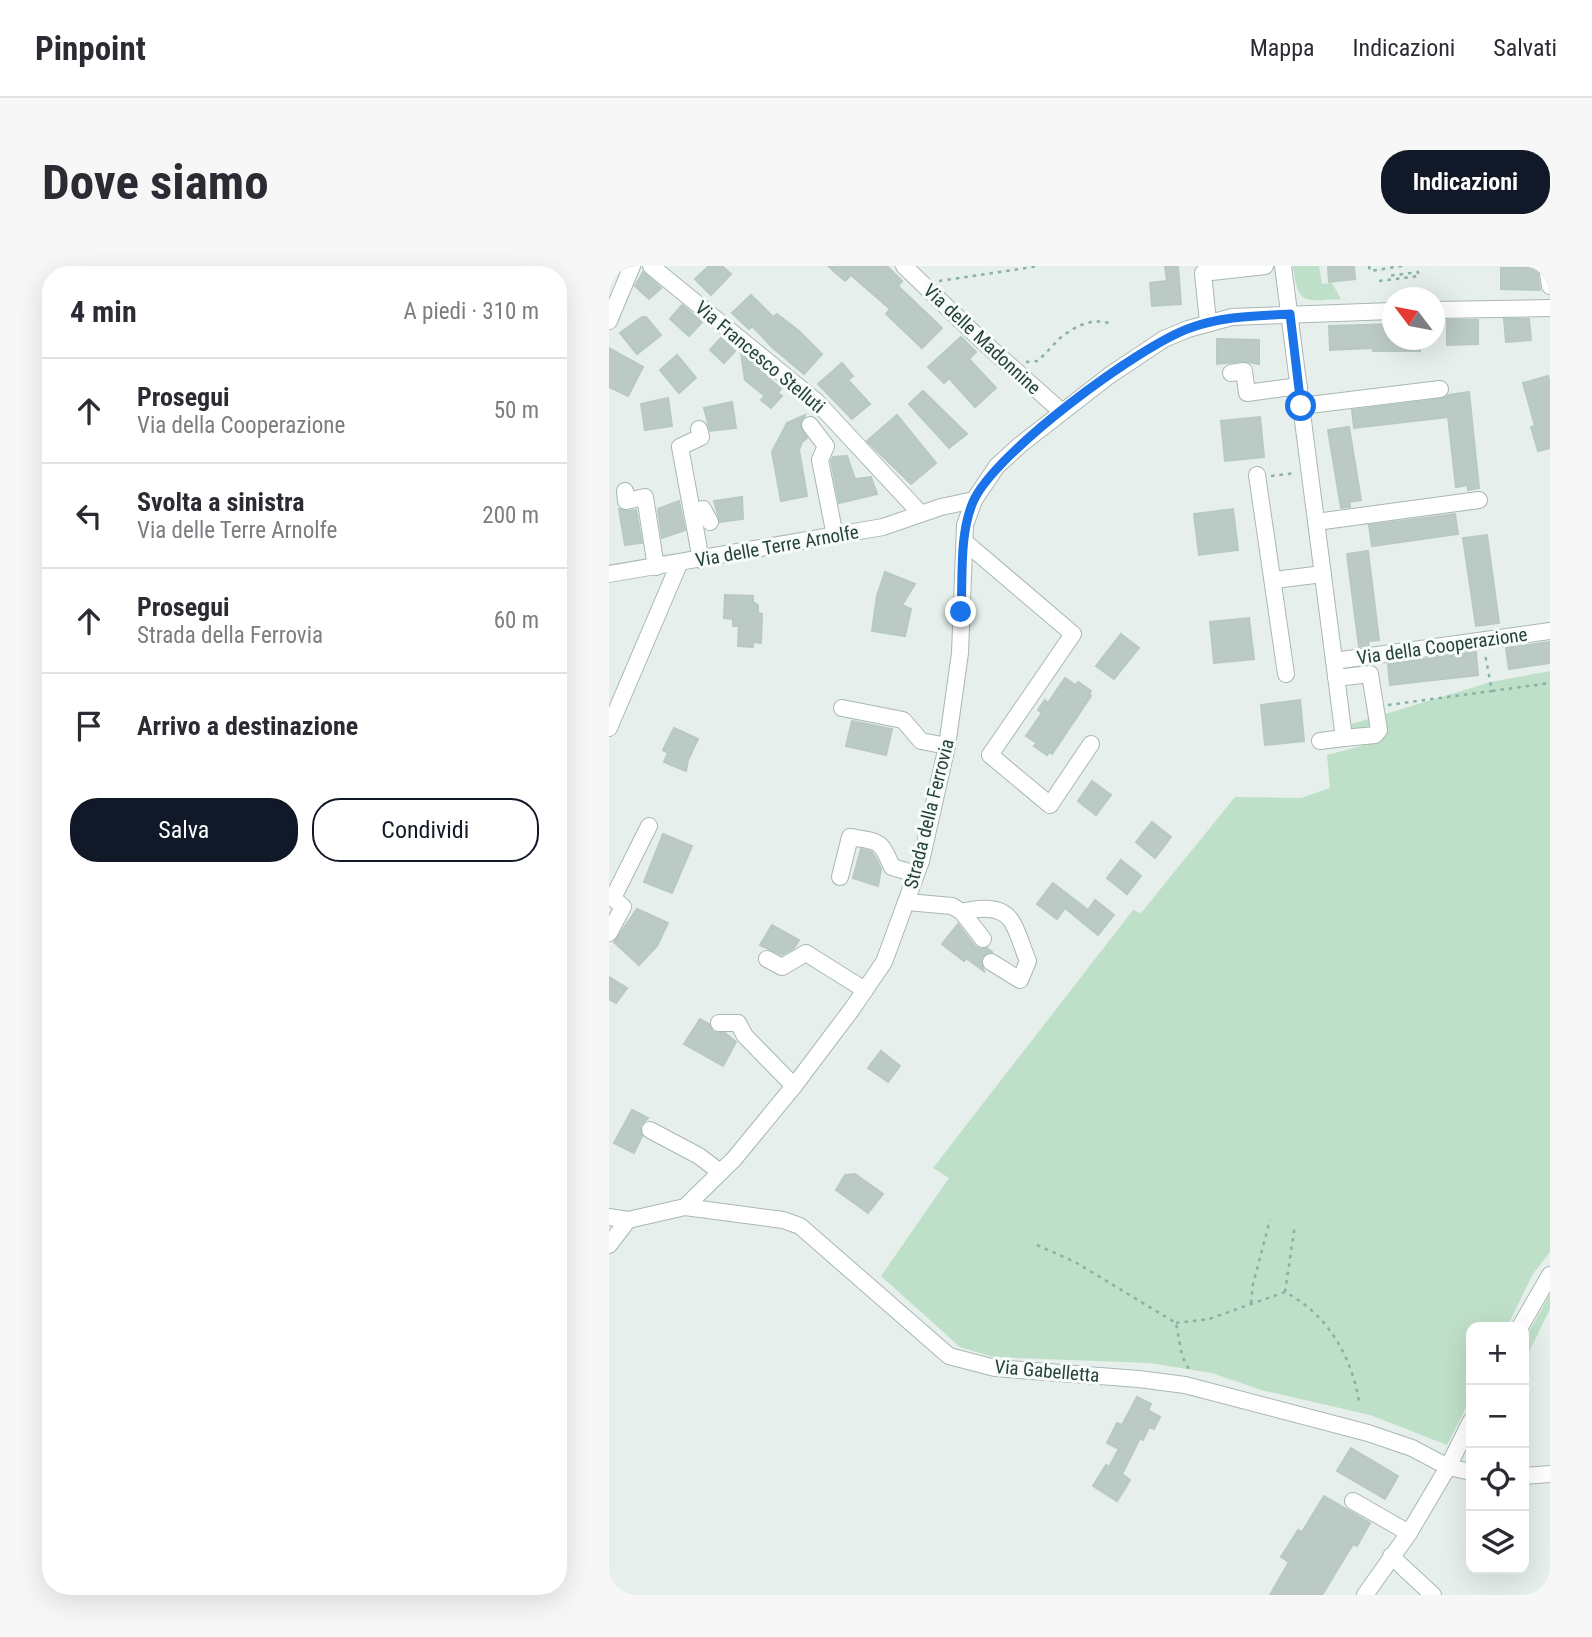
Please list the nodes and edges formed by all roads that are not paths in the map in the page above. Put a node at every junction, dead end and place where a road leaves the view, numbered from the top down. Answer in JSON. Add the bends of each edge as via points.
{"nodes":[{"id":1,"x":632,"y":266,"type":"edge"},
{"id":2,"x":651,"y":266,"type":"edge"},
{"id":3,"x":904,"y":266,"type":"edge"},
{"id":4,"x":1265,"y":266,"type":"edge"},
{"id":5,"x":1283,"y":266,"type":"edge"},
{"id":6,"x":1547,"y":266,"type":"edge"},
{"id":7,"x":1550,"y":286,"type":"edge"},
{"id":8,"x":1550,"y":308,"type":"edge"},
{"id":9,"x":1445,"y":310,"type":"edge"},
{"id":10,"x":1382,"y":311,"type":"edge"},
{"id":11,"x":1290,"y":314,"type":"junction"},
{"id":12,"x":609,"y":321,"type":"edge"},
{"id":13,"x":1208,"y":322,"type":"junction"},
{"id":14,"x":1231,"y":373,"type":"dead end"},
{"id":15,"x":1299,"y":386,"type":"junction"},
{"id":16,"x":1440,"y":389,"type":"dead end"},
{"id":17,"x":1301,"y":406,"type":"junction"},
{"id":18,"x":1062,"y":412,"type":"junction"},
{"id":19,"x":810,"y":425,"type":"dead end"},
{"id":20,"x":699,"y":429,"type":"dead end"},
{"id":21,"x":1257,"y":476,"type":"road end"},
{"id":22,"x":625,"y":491,"type":"dead end"},
{"id":23,"x":974,"y":500,"type":"junction"},
{"id":24,"x":1479,"y":500,"type":"dead end"},
{"id":25,"x":941,"y":507,"type":"junction"},
{"id":26,"x":692,"y":511,"type":"junction"},
{"id":27,"x":921,"y":514,"type":"junction"},
{"id":28,"x":1316,"y":522,"type":"junction"},
{"id":29,"x":711,"y":523,"type":"dead end"},
{"id":30,"x":965,"y":534,"type":"junction"},
{"id":31,"x":835,"y":536,"type":"junction"},
{"id":32,"x":701,"y":560,"type":"junction"},
{"id":33,"x":680,"y":564,"type":"junction"},
{"id":34,"x":656,"y":567,"type":"junction"},
{"id":35,"x":609,"y":574,"type":"edge"},
{"id":36,"x":1323,"y":574,"type":"junction"},
{"id":37,"x":1273,"y":580,"type":"junction"},
{"id":38,"x":1550,"y":631,"type":"edge"},
{"id":39,"x":1334,"y":661,"type":"junction"},
{"id":40,"x":1286,"y":674,"type":"dead end"},
{"id":41,"x":1336,"y":678,"type":"junction"},
{"id":42,"x":842,"y":708,"type":"dead end"},
{"id":43,"x":611,"y":719,"type":"edge"},
{"id":44,"x":1344,"y":738,"type":"junction"},
{"id":45,"x":1320,"y":741,"type":"dead end"},
{"id":46,"x":1091,"y":744,"type":"dead end"},
{"id":47,"x":947,"y":746,"type":"junction"},
{"id":48,"x":649,"y":826,"type":"dead end"},
{"id":49,"x":916,"y":874,"type":"junction"},
{"id":50,"x":840,"y":877,"type":"dead end"},
{"id":51,"x":611,"y":898,"type":"edge"},
{"id":52,"x":907,"y":902,"type":"junction"},
{"id":53,"x":962,"y":912,"type":"junction"},
{"id":54,"x":609,"y":933,"type":"edge"},
{"id":55,"x":800,"y":937,"type":"dead end"},
{"id":56,"x":983,"y":939,"type":"dead end"},
{"id":57,"x":806,"y":953,"type":"junction"},
{"id":58,"x":767,"y":959,"type":"dead end"},
{"id":59,"x":991,"y":962,"type":"dead end"},
{"id":60,"x":865,"y":990,"type":"junction"},
{"id":61,"x":719,"y":1023,"type":"dead end"},
{"id":62,"x":794,"y":1086,"type":"junction"},
{"id":63,"x":650,"y":1130,"type":"dead end"},
{"id":64,"x":720,"y":1172,"type":"junction"},
{"id":65,"x":685,"y":1207,"type":"junction"},
{"id":66,"x":609,"y":1217,"type":"edge"},
{"id":67,"x":628,"y":1220,"type":"junction"},
{"id":68,"x":609,"y":1245,"type":"edge"},
{"id":69,"x":1550,"y":1275,"type":"edge"},
{"id":70,"x":1523,"y":1322,"type":"edge"},
{"id":71,"x":1466,"y":1431,"type":"edge"},
{"id":72,"x":1448,"y":1467,"type":"junction"},
{"id":73,"x":1466,"y":1471,"type":"edge"},
{"id":74,"x":1550,"y":1474,"type":"edge"},
{"id":75,"x":1529,"y":1476,"type":"edge"},
{"id":76,"x":1353,"y":1500,"type":"dead end"},
{"id":77,"x":1409,"y":1533,"type":"junction"},
{"id":78,"x":1391,"y":1556,"type":"junction"},
{"id":79,"x":1365,"y":1595,"type":"edge"},
{"id":80,"x":1433,"y":1595,"type":"edge"}],
"edges":[{"from":1,"to":12,"type":"street"},
{"from":2,"to":27,"type":"street","name":"Via Francesco Stelluti","via":[[817,402]]},
{"from":3,"to":18,"type":"street","name":"Via delle Madonnine"},
{"from":4,"to":13,"type":"street","via":[[1203,273]]},
{"from":5,"to":11,"type":"street","name":"Via della Cooperazione"},
{"from":6,"to":7,"type":"street"},
{"from":8,"to":9,"type":"street"},
{"from":10,"to":11,"type":"street"},
{"from":11,"to":13,"type":"street"},
{"from":11,"to":15,"type":"street","name":"Via della Cooperazione"},
{"from":13,"to":18,"type":"street","via":[[1164,339]]},
{"from":14,"to":15,"type":"street","via":[[1244,371],[1247,393]]},
{"from":15,"to":17,"type":"street","name":"Via della Cooperazione"},
{"from":16,"to":17,"type":"street"},
{"from":17,"to":28,"type":"street","name":"Via della Cooperazione"},
{"from":18,"to":23,"type":"street","via":[[997,466]]},
{"from":19,"to":31,"type":"street","via":[[826,446],[820,460]]},
{"from":20,"to":26,"type":"street","via":[[701,437],[680,447]]},
{"from":21,"to":37,"type":"street"},
{"from":22,"to":34,"type":"street","via":[[626,501],[645,497]]},
{"from":23,"to":25,"type":"street","name":"Via delle Terre Arnolfe"},
{"from":23,"to":30,"type":"street","name":"Strada della Ferrovia"},
{"from":24,"to":28,"type":"street"},
{"from":25,"to":27,"type":"street","name":"Via delle Terre Arnolfe"},
{"from":25,"to":30,"type":"street"},
{"from":26,"to":29,"type":"street","via":[[703,509]]},
{"from":26,"to":32,"type":"street"},
{"from":27,"to":31,"type":"street","name":"Via delle Terre Arnolfe"},
{"from":28,"to":36,"type":"street","name":"Via della Cooperazione"},
{"from":30,"to":46,"type":"street","via":[[1073,634],[990,755],[1050,805]]},
{"from":30,"to":47,"type":"street","name":"Strada della Ferrovia","via":[[960,653]]},
{"from":31,"to":32,"type":"street","name":"Via delle Terre Arnolfe"},
{"from":32,"to":33,"type":"street","name":"Via delle Terre Arnolfe"},
{"from":33,"to":34,"type":"street","name":"Via delle Terre Arnolfe"},
{"from":33,"to":43,"type":"street"},
{"from":34,"to":35,"type":"street","name":"Via delle Terre Arnolfe"},
{"from":36,"to":37,"type":"street"},
{"from":36,"to":39,"type":"street","name":"Via della Cooperazione"},
{"from":37,"to":40,"type":"street"},
{"from":38,"to":39,"type":"street","name":"Via della Cooperazione"},
{"from":39,"to":41,"type":"street","name":"Via della Cooperazione"},
{"from":41,"to":44,"type":"street","name":"Via della Cooperazione"},
{"from":41,"to":44,"type":"street","name":"Via della Cooperazione","via":[[1370,674],[1379,730],[1375,735]]},
{"from":42,"to":47,"type":"street","via":[[902,720],[921,741]]},
{"from":44,"to":45,"type":"street"},
{"from":47,"to":49,"type":"street","name":"Strada della Ferrovia"},
{"from":48,"to":51,"type":"street"},
{"from":49,"to":50,"type":"street","via":[[892,867],[884,846],[876,841],[850,837]]},
{"from":49,"to":52,"type":"street","name":"Strada della Ferrovia"},
{"from":51,"to":54,"type":"street","via":[[623,907]]},
{"from":52,"to":53,"type":"street","via":[[952,906]]},
{"from":52,"to":60,"type":"street","name":"Strada della Ferrovia","via":[[884,962]]},
{"from":53,"to":56,"type":"street"},
{"from":53,"to":59,"type":"street","via":[[978,907],[1010,918],[1028,961],[1020,980]]},
{"from":55,"to":57,"type":"street"},
{"from":57,"to":58,"type":"street","via":[[782,967]]},
{"from":57,"to":60,"type":"street"},
{"from":60,"to":62,"type":"street","name":"Strada della Ferrovia"},
{"from":61,"to":62,"type":"street","via":[[738,1023]]},
{"from":62,"to":64,"type":"street","name":"Strada della Ferrovia"},
{"from":63,"to":64,"type":"street"},
{"from":64,"to":65,"type":"street","name":"Strada della Ferrovia"},
{"from":65,"to":67,"type":"street"},
{"from":65,"to":72,"type":"street","name":"Via Gabelletta","via":[[800,1226],[949,1356],[995,1368],[1139,1379],[1200,1389],[1368,1433]]},
{"from":66,"to":67,"type":"street"},
{"from":67,"to":68,"type":"street"},
{"from":69,"to":70,"type":"street"},
{"from":71,"to":72,"type":"street"},
{"from":72,"to":73,"type":"street","name":"Via Gabelletta"},
{"from":72,"to":77,"type":"street"},
{"from":74,"to":75,"type":"street"},
{"from":76,"to":77,"type":"street"},
{"from":77,"to":78,"type":"street"},
{"from":78,"to":79,"type":"street"},
{"from":78,"to":80,"type":"street"}]}
